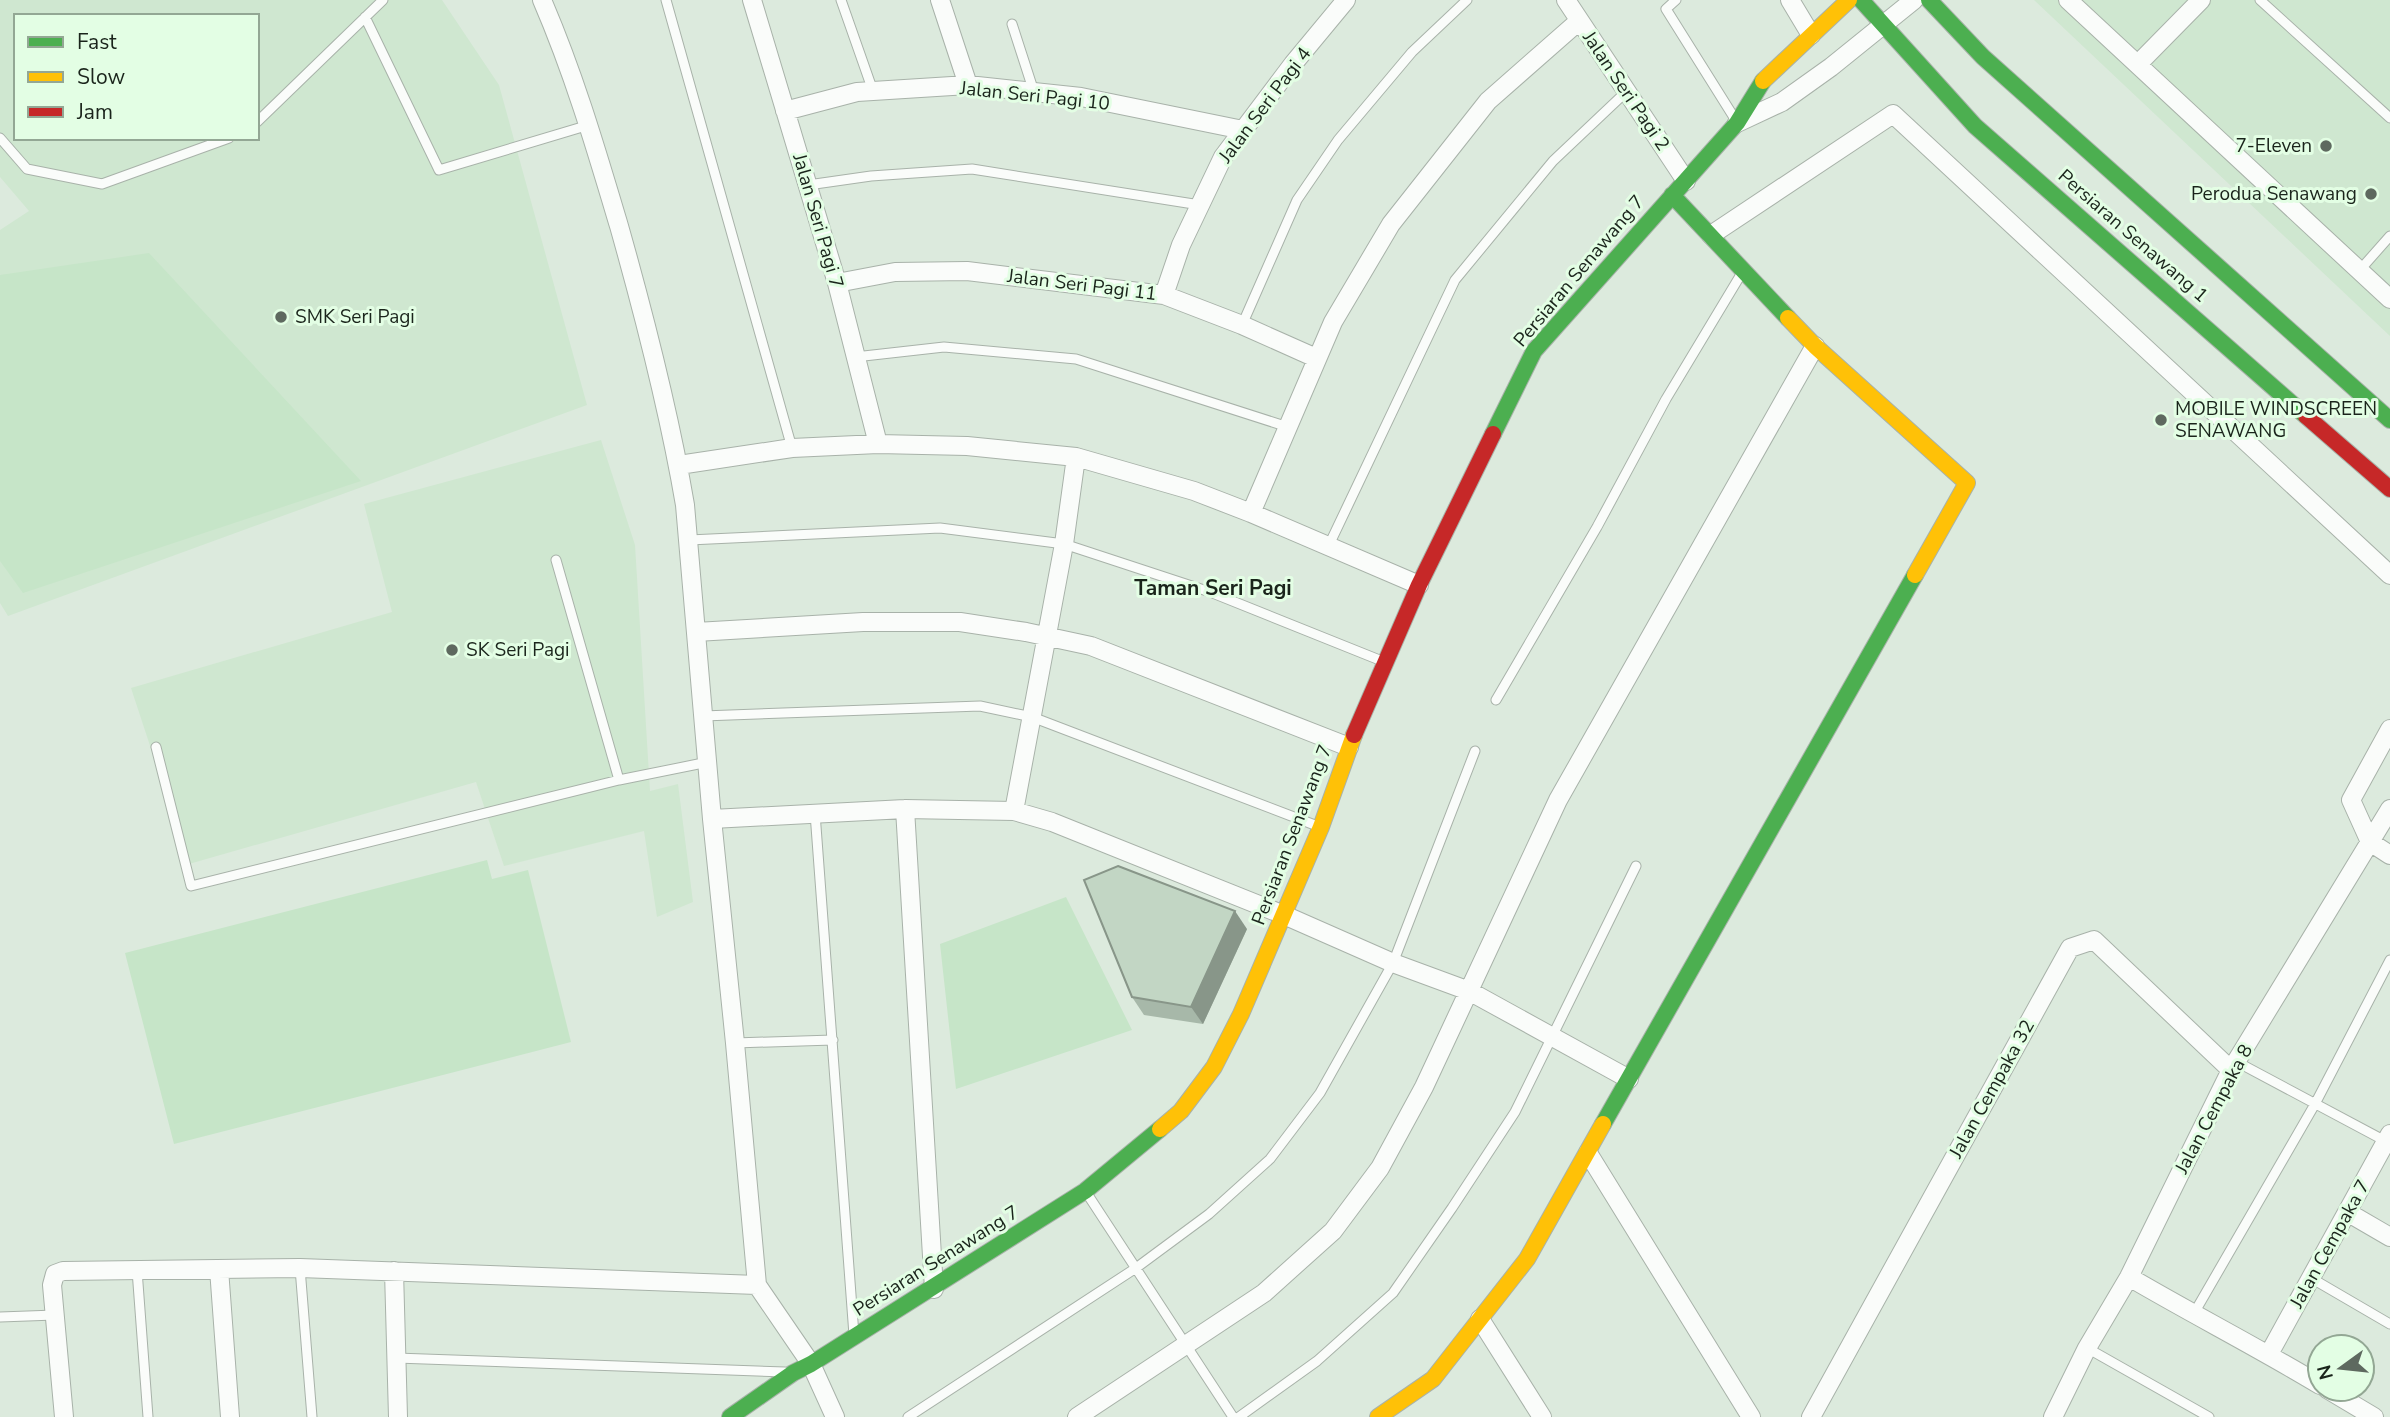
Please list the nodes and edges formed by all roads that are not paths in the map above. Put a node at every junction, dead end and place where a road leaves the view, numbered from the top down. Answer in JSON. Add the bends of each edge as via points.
{"nodes":[{"id":1,"x":383,"y":0,"type":"edge"},
{"id":2,"x":542,"y":0,"type":"edge"},
{"id":3,"x":666,"y":0,"type":"edge"},
{"id":4,"x":752,"y":0,"type":"edge"},
{"id":5,"x":841,"y":0,"type":"edge"},
{"id":6,"x":940,"y":0,"type":"edge"},
{"id":7,"x":1346,"y":0,"type":"edge"},
{"id":8,"x":1467,"y":0,"type":"edge"},
{"id":9,"x":1566,"y":0,"type":"edge"},
{"id":10,"x":1676,"y":0,"type":"edge"},
{"id":11,"x":1790,"y":0,"type":"edge"},
{"id":12,"x":1849,"y":0,"type":"edge"},
{"id":13,"x":1861,"y":0,"type":"edge"},
{"id":14,"x":1914,"y":0,"type":"edge"},
{"id":15,"x":1929,"y":0,"type":"edge"},
{"id":16,"x":2068,"y":0,"type":"edge"},
{"id":17,"x":2201,"y":0,"type":"edge"},
{"id":18,"x":2260,"y":0,"type":"edge"},
{"id":19,"x":365,"y":17,"type":"junction"},
{"id":20,"x":1579,"y":21,"type":"junction"},
{"id":21,"x":1012,"y":24,"type":"dead end"},
{"id":22,"x":1884,"y":26,"type":"junction"},
{"id":23,"x":1811,"y":35,"type":"junction"},
{"id":24,"x":2138,"y":64,"type":"junction"},
{"id":25,"x":968,"y":85,"type":"junction"},
{"id":26,"x":1627,"y":90,"type":"junction"},
{"id":27,"x":873,"y":91,"type":"junction"},
{"id":28,"x":1034,"y":92,"type":"junction"},
{"id":29,"x":785,"y":111,"type":"junction"},
{"id":30,"x":2390,"y":118,"type":"edge"},
{"id":31,"x":259,"y":120,"type":"edge"},
{"id":32,"x":1737,"y":123,"type":"junction"},
{"id":33,"x":589,"y":125,"type":"junction"},
{"id":34,"x":1243,"y":130,"type":"junction"},
{"id":35,"x":0,"y":138,"type":"edge"},
{"id":36,"x":223,"y":140,"type":"edge"},
{"id":37,"x":1686,"y":181,"type":"junction"},
{"id":38,"x":808,"y":185,"type":"junction"},
{"id":39,"x":1672,"y":195,"type":"junction"},
{"id":40,"x":1200,"y":205,"type":"junction"},
{"id":41,"x":1711,"y":235,"type":"junction"},
{"id":42,"x":2390,"y":236,"type":"edge"},
{"id":43,"x":1744,"y":270,"type":"junction"},
{"id":44,"x":2360,"y":271,"type":"junction"},
{"id":45,"x":837,"y":283,"type":"junction"},
{"id":46,"x":1164,"y":295,"type":"junction"},
{"id":47,"x":2390,"y":299,"type":"edge"},
{"id":48,"x":1242,"y":325,"type":"junction"},
{"id":49,"x":1815,"y":346,"type":"junction"},
{"id":50,"x":855,"y":357,"type":"junction"},
{"id":51,"x":1316,"y":358,"type":"junction"},
{"id":52,"x":2390,"y":420,"type":"edge"},
{"id":53,"x":1288,"y":427,"type":"junction"},
{"id":54,"x":878,"y":444,"type":"junction"},
{"id":55,"x":792,"y":448,"type":"junction"},
{"id":56,"x":1076,"y":457,"type":"junction"},
{"id":57,"x":679,"y":466,"type":"junction"},
{"id":58,"x":2390,"y":489,"type":"edge"},
{"id":59,"x":1251,"y":513,"type":"junction"},
{"id":60,"x":689,"y":540,"type":"junction"},
{"id":61,"x":1064,"y":544,"type":"junction"},
{"id":62,"x":1329,"y":545,"type":"junction"},
{"id":63,"x":556,"y":560,"type":"dead end"},
{"id":64,"x":2390,"y":575,"type":"edge"},
{"id":65,"x":1419,"y":585,"type":"junction"},
{"id":66,"x":696,"y":632,"type":"junction"},
{"id":67,"x":1046,"y":637,"type":"junction"},
{"id":68,"x":1385,"y":662,"type":"junction"},
{"id":69,"x":1496,"y":701,"type":"dead end"},
{"id":70,"x":703,"y":716,"type":"junction"},
{"id":71,"x":1032,"y":717,"type":"junction"},
{"id":72,"x":2390,"y":729,"type":"edge"},
{"id":73,"x":156,"y":747,"type":"dead end"},
{"id":74,"x":1349,"y":747,"type":"junction"},
{"id":75,"x":1475,"y":751,"type":"dead end"},
{"id":76,"x":708,"y":762,"type":"junction"},
{"id":77,"x":619,"y":780,"type":"junction"},
{"id":78,"x":2390,"y":808,"type":"edge"},
{"id":79,"x":905,"y":809,"type":"junction"},
{"id":80,"x":1014,"y":811,"type":"junction"},
{"id":81,"x":815,"y":813,"type":"junction"},
{"id":82,"x":712,"y":819,"type":"junction"},
{"id":83,"x":1321,"y":827,"type":"junction"},
{"id":84,"x":2370,"y":842,"type":"junction"},
{"id":85,"x":2390,"y":855,"type":"edge"},
{"id":86,"x":1636,"y":866,"type":"dead end"},
{"id":87,"x":1284,"y":915,"type":"junction"},
{"id":88,"x":2390,"y":960,"type":"edge"},
{"id":89,"x":1393,"y":963,"type":"junction"},
{"id":90,"x":1469,"y":991,"type":"junction"},
{"id":91,"x":1551,"y":1037,"type":"junction"},
{"id":92,"x":833,"y":1041,"type":"junction"},
{"id":93,"x":735,"y":1043,"type":"junction"},
{"id":94,"x":2234,"y":1066,"type":"junction"},
{"id":95,"x":1629,"y":1079,"type":"junction"},
{"id":96,"x":2315,"y":1104,"type":"junction"},
{"id":97,"x":2389,"y":1140,"type":"edge"},
{"id":98,"x":1588,"y":1153,"type":"junction"},
{"id":99,"x":1085,"y":1191,"type":"junction"},
{"id":100,"x":2347,"y":1212,"type":"junction"},
{"id":101,"x":2390,"y":1237,"type":"edge"},
{"id":102,"x":300,"y":1268,"type":"junction"},
{"id":103,"x":1136,"y":1268,"type":"junction"},
{"id":104,"x":219,"y":1269,"type":"junction"},
{"id":105,"x":137,"y":1270,"type":"junction"},
{"id":106,"x":394,"y":1271,"type":"junction"},
{"id":107,"x":2129,"y":1277,"type":"junction"},
{"id":108,"x":2311,"y":1278,"type":"junction"},
{"id":109,"x":757,"y":1285,"type":"junction"},
{"id":110,"x":934,"y":1289,"type":"junction"},
{"id":111,"x":55,"y":1315,"type":"junction"},
{"id":112,"x":2193,"y":1315,"type":"junction"},
{"id":113,"x":0,"y":1317,"type":"edge"},
{"id":114,"x":1480,"y":1319,"type":"junction"},
{"id":115,"x":2390,"y":1324,"type":"edge"},
{"id":116,"x":854,"y":1337,"type":"junction"},
{"id":117,"x":1187,"y":1345,"type":"junction"},
{"id":118,"x":2087,"y":1348,"type":"junction"},
{"id":119,"x":2269,"y":1354,"type":"junction"},
{"id":120,"x":395,"y":1357,"type":"junction"},
{"id":121,"x":811,"y":1364,"type":"junction"},
{"id":122,"x":793,"y":1373,"type":"junction"},
{"id":123,"x":2306,"y":1376,"type":"edge"},
{"id":124,"x":2350,"y":1403,"type":"edge"},
{"id":125,"x":64,"y":1417,"type":"edge"},
{"id":126,"x":148,"y":1417,"type":"edge"},
{"id":127,"x":230,"y":1417,"type":"edge"},
{"id":128,"x":312,"y":1417,"type":"edge"},
{"id":129,"x":398,"y":1417,"type":"edge"},
{"id":130,"x":730,"y":1417,"type":"edge"},
{"id":131,"x":835,"y":1417,"type":"edge"},
{"id":132,"x":908,"y":1417,"type":"edge"},
{"id":133,"x":1077,"y":1417,"type":"edge"},
{"id":134,"x":1233,"y":1417,"type":"edge"},
{"id":135,"x":1239,"y":1417,"type":"edge"},
{"id":136,"x":1378,"y":1417,"type":"edge"},
{"id":137,"x":1542,"y":1417,"type":"edge"},
{"id":138,"x":1751,"y":1417,"type":"edge"},
{"id":139,"x":1811,"y":1417,"type":"edge"},
{"id":140,"x":2053,"y":1417,"type":"edge"},
{"id":141,"x":2209,"y":1417,"type":"edge"},
{"id":142,"x":2374,"y":1417,"type":"edge"}],
"edges":[{"from":1,"to":19,"type":"lane"},
{"from":2,"to":33,"type":"street"},
{"from":3,"to":55,"type":"lane"},
{"from":4,"to":29,"type":"street","name":"Jalan Seri Pagi 7"},
{"from":5,"to":27,"type":"lane"},
{"from":6,"to":25,"type":"street"},
{"from":7,"to":34,"type":"street","name":"Jalan Seri Pagi 4"},
{"from":8,"to":48,"type":"lane","via":[[1412,52],[1338,140],[1297,200]]},
{"from":9,"to":20,"type":"street","name":"Jalan Seri Pagi 2"},
{"from":10,"to":32,"type":"lane","via":[[1666,9]]},
{"from":11,"to":23,"type":"street"},
{"from":12,"to":23,"type":"street","name":"Persiaran Senawang 7"},
{"from":13,"to":22,"type":"street","name":"Persiaran Senawang 1"},
{"from":14,"to":22,"type":"street"},
{"from":15,"to":52,"type":"street","name":"Persiaran Senawang 1","via":[[1983,57]]},
{"from":16,"to":24,"type":"street"},
{"from":17,"to":24,"type":"street"},
{"from":18,"to":30,"type":"lane"},
{"from":19,"to":31,"type":"lane"},
{"from":19,"to":33,"type":"lane","via":[[439,170]]},
{"from":20,"to":26,"type":"street","name":"Jalan Seri Pagi 2"},
{"from":20,"to":51,"type":"street","via":[[1488,101],[1391,224]]},
{"from":21,"to":28,"type":"lane"},
{"from":22,"to":32,"type":"street","via":[[1782,102]]},
{"from":22,"to":58,"type":"street","name":"Persiaran Senawang 1","via":[[1975,126]]},
{"from":23,"to":32,"type":"street","name":"Persiaran Senawang 7","via":[[1765,79]]},
{"from":24,"to":44,"type":"street"},
{"from":25,"to":27,"type":"street","name":"Jalan Seri Pagi 10"},
{"from":25,"to":28,"type":"street","name":"Jalan Seri Pagi 10"},
{"from":26,"to":37,"type":"street","name":"Jalan Seri Pagi 2"},
{"from":26,"to":62,"type":"lane","via":[[1553,161],[1455,280]]},
{"from":27,"to":29,"type":"street","name":"Jalan Seri Pagi 10"},
{"from":28,"to":34,"type":"street","name":"Jalan Seri Pagi 10"},
{"from":29,"to":38,"type":"street","name":"Jalan Seri Pagi 7"},
{"from":32,"to":37,"type":"street","name":"Persiaran Senawang 7"},
{"from":33,"to":57,"type":"street","via":[[636,286]]},
{"from":34,"to":40,"type":"street","name":"Jalan Seri Pagi 4","via":[[1223,157]]},
{"from":35,"to":36,"type":"lane","via":[[27,169],[102,184]]},
{"from":37,"to":39,"type":"street","name":"Persiaran Senawang 7"},
{"from":38,"to":40,"type":"lane","via":[[972,169]]},
{"from":38,"to":45,"type":"street","name":"Jalan Seri Pagi 7"},
{"from":39,"to":41,"type":"street"},
{"from":39,"to":65,"type":"street","name":"Persiaran Senawang 7","via":[[1534,351]]},
{"from":40,"to":46,"type":"street","name":"Jalan Seri Pagi 4"},
{"from":41,"to":43,"type":"street"},
{"from":41,"to":64,"type":"street","via":[[1893,114]]},
{"from":42,"to":44,"type":"lane"},
{"from":43,"to":49,"type":"street"},
{"from":43,"to":69,"type":"lane"},
{"from":44,"to":47,"type":"street"},
{"from":45,"to":46,"type":"street","name":"Jalan Seri Pagi 11","via":[[895,272],[967,271]]},
{"from":45,"to":50,"type":"street","name":"Jalan Seri Pagi 7"},
{"from":46,"to":48,"type":"street","name":"Jalan Seri Pagi 11"},
{"from":48,"to":51,"type":"street","name":"Jalan Seri Pagi 11"},
{"from":49,"to":90,"type":"street","via":[[1558,800]]},
{"from":49,"to":95,"type":"street","via":[[1967,483]]},
{"from":50,"to":53,"type":"lane","via":[[944,347],[1076,359]]},
{"from":50,"to":54,"type":"street","name":"Jalan Seri Pagi 7"},
{"from":51,"to":53,"type":"street"},
{"from":53,"to":59,"type":"street"},
{"from":54,"to":55,"type":"street"},
{"from":54,"to":56,"type":"street","via":[[967,446]]},
{"from":55,"to":57,"type":"street"},
{"from":56,"to":59,"type":"street","via":[[1194,491]]},
{"from":56,"to":61,"type":"street"},
{"from":57,"to":60,"type":"street"},
{"from":59,"to":62,"type":"street"},
{"from":60,"to":61,"type":"lane","via":[[940,527]]},
{"from":60,"to":66,"type":"street"},
{"from":61,"to":67,"type":"street"},
{"from":61,"to":68,"type":"lane","via":[[1210,592]]},
{"from":62,"to":65,"type":"street"},
{"from":63,"to":77,"type":"lane"},
{"from":65,"to":68,"type":"street","name":"Persiaran Senawang 7"},
{"from":66,"to":67,"type":"street","via":[[863,622],[960,622]]},
{"from":66,"to":70,"type":"street"},
{"from":67,"to":71,"type":"street"},
{"from":67,"to":74,"type":"street","via":[[1091,646]]},
{"from":68,"to":74,"type":"street","name":"Persiaran Senawang 7"},
{"from":70,"to":71,"type":"lane","via":[[980,706]]},
{"from":70,"to":76,"type":"street"},
{"from":71,"to":80,"type":"street"},
{"from":71,"to":83,"type":"lane"},
{"from":72,"to":84,"type":"street","via":[[2351,800]]},
{"from":73,"to":77,"type":"lane","via":[[191,886]]},
{"from":74,"to":83,"type":"street","name":"Persiaran Senawang 7"},
{"from":75,"to":89,"type":"lane"},
{"from":76,"to":77,"type":"lane"},
{"from":76,"to":82,"type":"street"},
{"from":78,"to":84,"type":"street","name":"Jalan Cempaka 8"},
{"from":79,"to":80,"type":"street"},
{"from":79,"to":81,"type":"street"},
{"from":79,"to":110,"type":"street"},
{"from":80,"to":87,"type":"street"},
{"from":81,"to":82,"type":"street"},
{"from":81,"to":92,"type":"lane"},
{"from":82,"to":93,"type":"street"},
{"from":83,"to":87,"type":"street","name":"Persiaran Senawang 7"},
{"from":84,"to":85,"type":"street"},
{"from":84,"to":94,"type":"street","name":"Jalan Cempaka 8"},
{"from":86,"to":91,"type":"lane"},
{"from":87,"to":89,"type":"street"},
{"from":87,"to":99,"type":"street","name":"Persiaran Senawang 7","via":[[1214,1067],[1181,1111]]},
{"from":88,"to":96,"type":"lane"},
{"from":89,"to":90,"type":"street"},
{"from":89,"to":103,"type":"lane","via":[[1320,1093],[1270,1159],[1209,1214]]},
{"from":90,"to":91,"type":"street"},
{"from":90,"to":117,"type":"street","via":[[1380,1168],[1333,1231],[1265,1293]]},
{"from":91,"to":95,"type":"street"},
{"from":91,"to":135,"type":"lane","via":[[1515,1112],[1393,1293],[1317,1361]]},
{"from":92,"to":93,"type":"lane"},
{"from":92,"to":116,"type":"lane"},
{"from":93,"to":109,"type":"street"},
{"from":94,"to":96,"type":"lane"},
{"from":94,"to":107,"type":"street","name":"Jalan Cempaka 8"},
{"from":94,"to":139,"type":"street","name":"Jalan Cempaka 32","via":[[2094,940],[2070,948]]},
{"from":95,"to":98,"type":"street"},
{"from":96,"to":97,"type":"lane"},
{"from":96,"to":112,"type":"lane"},
{"from":97,"to":100,"type":"street","name":"Jalan Cempaka 7"},
{"from":98,"to":114,"type":"street","via":[[1527,1259]]},
{"from":98,"to":138,"type":"street"},
{"from":99,"to":103,"type":"lane"},
{"from":99,"to":110,"type":"street","name":"Persiaran Senawang 7"},
{"from":100,"to":101,"type":"street"},
{"from":100,"to":108,"type":"street","name":"Jalan Cempaka 7"},
{"from":102,"to":104,"type":"street"},
{"from":102,"to":106,"type":"street"},
{"from":102,"to":128,"type":"lane"},
{"from":103,"to":117,"type":"lane"},
{"from":103,"to":132,"type":"lane"},
{"from":104,"to":105,"type":"street"},
{"from":104,"to":127,"type":"street"},
{"from":105,"to":111,"type":"street","via":[[55,1274]]},
{"from":105,"to":126,"type":"lane"},
{"from":106,"to":109,"type":"street"},
{"from":106,"to":120,"type":"street"},
{"from":107,"to":112,"type":"street"},
{"from":107,"to":118,"type":"street","name":"Jalan Cempaka 8"},
{"from":108,"to":115,"type":"lane"},
{"from":108,"to":119,"type":"street","name":"Jalan Cempaka 7"},
{"from":109,"to":121,"type":"street"},
{"from":110,"to":116,"type":"street","name":"Persiaran Senawang 7"},
{"from":111,"to":113,"type":"lane"},
{"from":111,"to":125,"type":"street"},
{"from":112,"to":119,"type":"street"},
{"from":114,"to":136,"type":"street","via":[[1433,1379]]},
{"from":114,"to":137,"type":"street"},
{"from":116,"to":121,"type":"street","name":"Persiaran Senawang 7"},
{"from":117,"to":133,"type":"street"},
{"from":117,"to":134,"type":"lane"},
{"from":118,"to":140,"type":"street","name":"Jalan Cempaka 8"},
{"from":118,"to":141,"type":"lane"},
{"from":119,"to":123,"type":"street"},
{"from":120,"to":122,"type":"lane"},
{"from":120,"to":129,"type":"street"},
{"from":121,"to":122,"type":"street","name":"Persiaran Senawang 7"},
{"from":121,"to":131,"type":"street"},
{"from":122,"to":130,"type":"street","name":"Persiaran Senawang 7"},
{"from":124,"to":142,"type":"street"}]}
